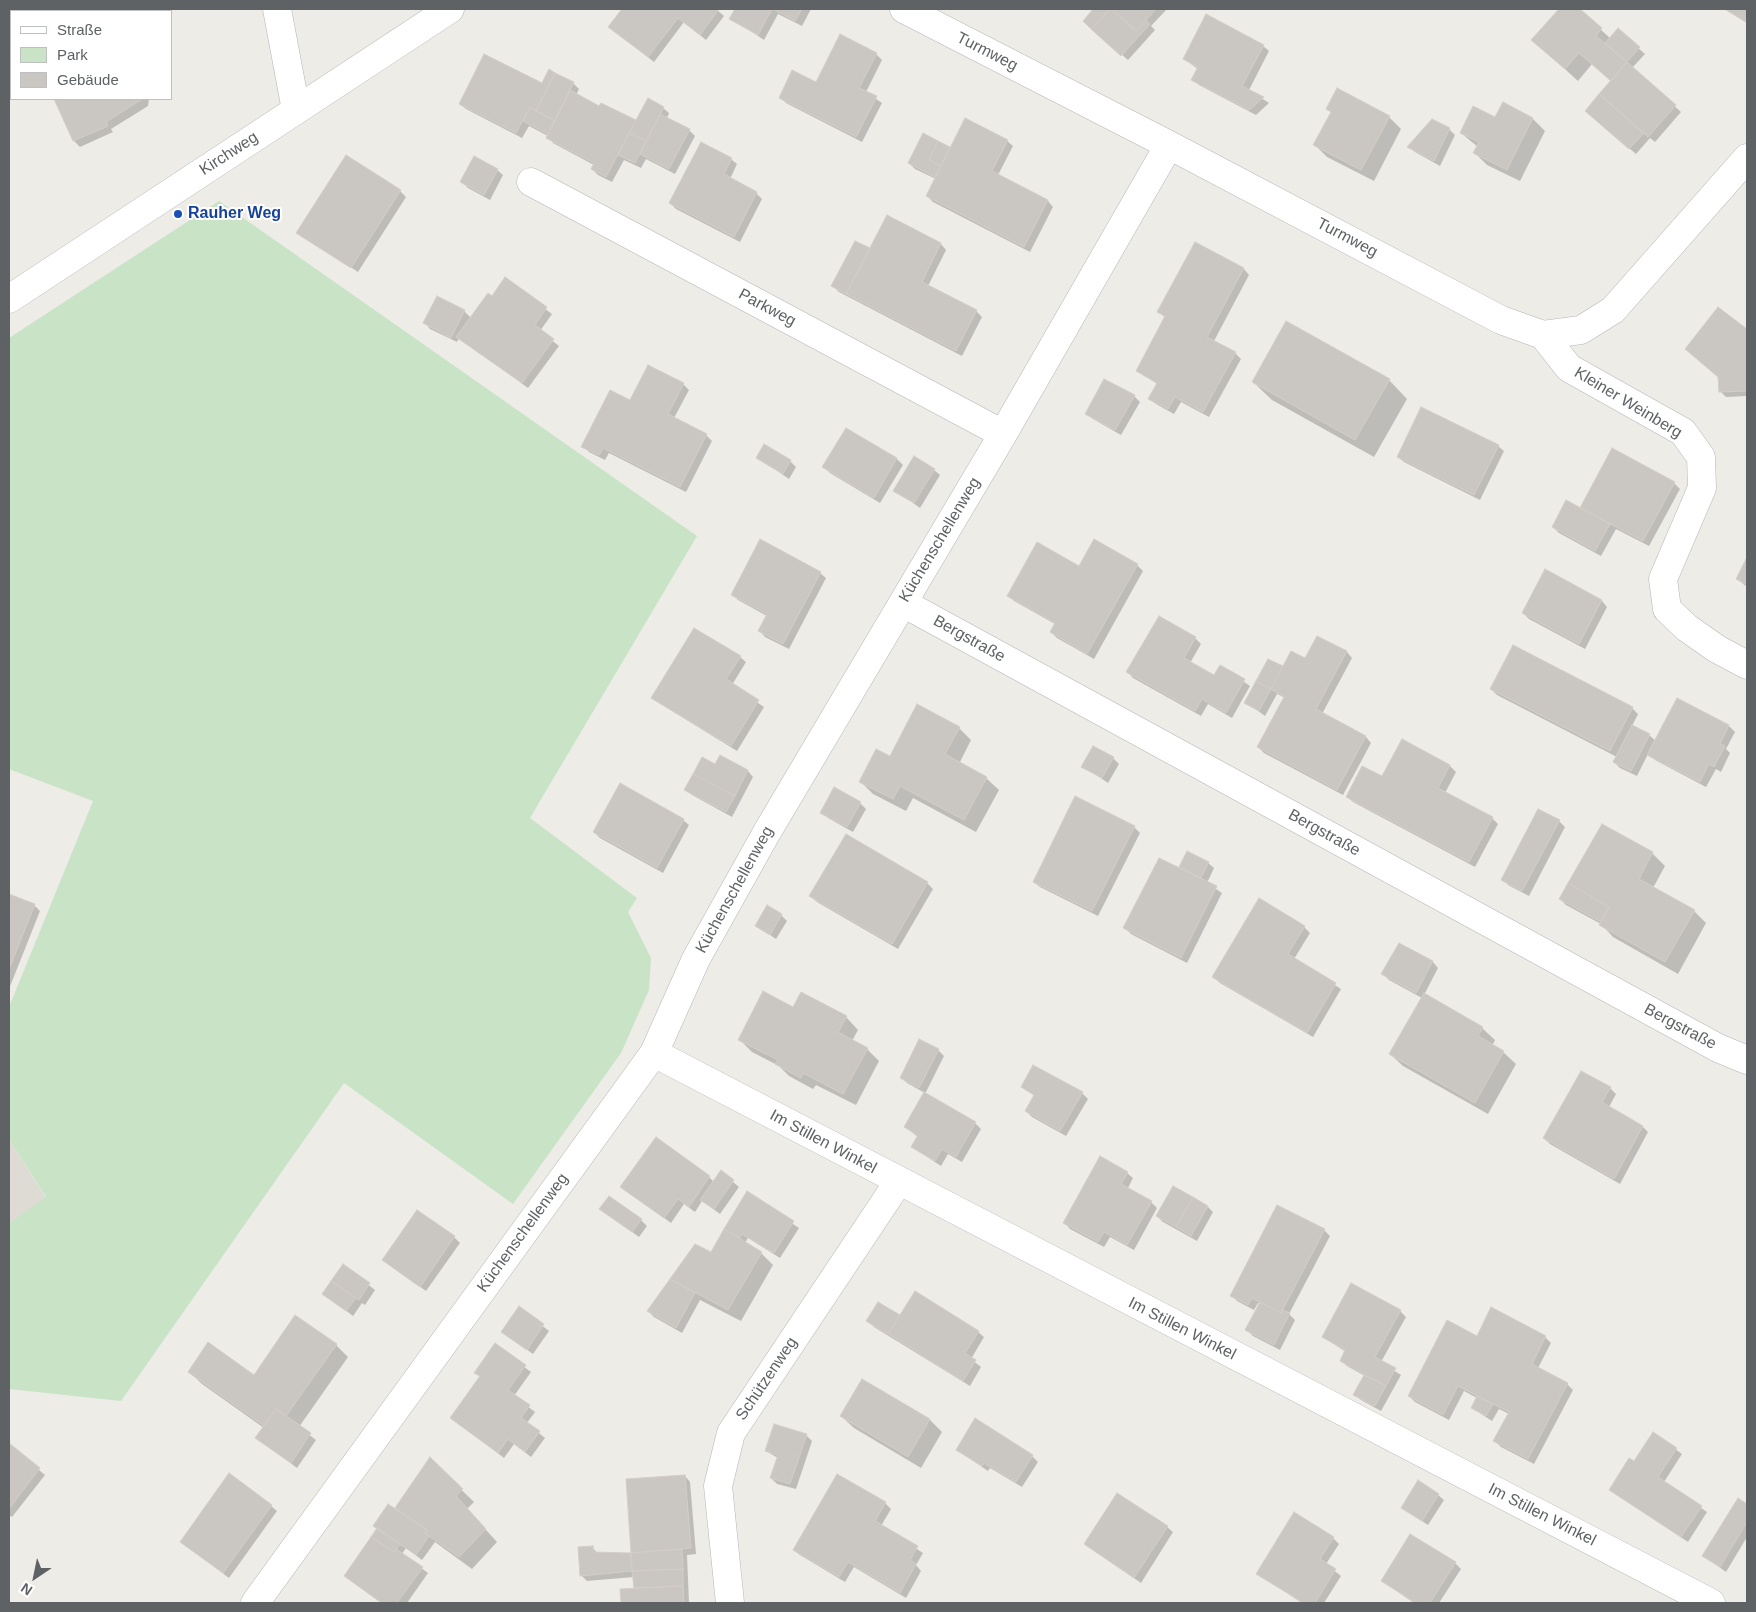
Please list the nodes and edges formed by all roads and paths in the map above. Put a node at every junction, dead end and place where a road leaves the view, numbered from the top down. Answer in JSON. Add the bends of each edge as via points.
{"nodes":[{"id":1,"x":277,"y":9,"type":"edge"},
{"id":2,"x":450,"y":9,"type":"edge"},
{"id":3,"x":904,"y":9,"type":"edge"},
{"id":4,"x":296,"y":110,"type":"junction"},
{"id":5,"x":1169,"y":145,"type":"junction"},
{"id":6,"x":1747,"y":158,"type":"edge"},
{"id":7,"x":531,"y":182,"type":"dead end"},
{"id":8,"x":9,"y":299,"type":"edge"},
{"id":9,"x":1543,"y":335,"type":"junction"},
{"id":10,"x":1003,"y":434,"type":"junction"},
{"id":11,"x":903,"y":603,"type":"junction"},
{"id":12,"x":1747,"y":665,"type":"edge"},
{"id":13,"x":654,"y":1053,"type":"junction"},
{"id":14,"x":1747,"y":1060,"type":"edge"},
{"id":15,"x":899,"y":1181,"type":"junction"},
{"id":16,"x":255,"y":1603,"type":"edge"},
{"id":17,"x":730,"y":1603,"type":"edge"},
{"id":18,"x":1711,"y":1603,"type":"edge"}],
"edges":[{"from":1,"to":4,"type":"street"},
{"from":2,"to":4,"type":"street","name":"Kirchweg"},
{"from":3,"to":5,"type":"street","name":"Turmweg"},
{"from":4,"to":8,"type":"street","name":"Kirchweg"},
{"from":5,"to":9,"type":"street","name":"Turmweg","via":[[1502,320]]},
{"from":5,"to":10,"type":"street","name":"Küchenschellenweg"},
{"from":6,"to":9,"type":"street","name":"Turmweg","via":[[1613,310],[1581,330]]},
{"from":7,"to":10,"type":"street","name":"Parkweg"},
{"from":9,"to":12,"type":"street","name":"Kleiner Weinberg","via":[[1569,368],[1683,432],[1701,457],[1702,488],[1663,579],[1667,609],[1717,649]]},
{"from":10,"to":11,"type":"street","name":"Küchenschellenweg"},
{"from":11,"to":13,"type":"street","name":"Küchenschellenweg","via":[[696,959]]},
{"from":11,"to":14,"type":"street","name":"Bergstraße","via":[[1718,1048]]},
{"from":13,"to":15,"type":"street","name":"Im Stillen Winkel"},
{"from":13,"to":16,"type":"street","name":"Küchenschellenweg"},
{"from":15,"to":17,"type":"street","name":"Schützenweg","via":[[731,1433],[718,1486]]},
{"from":15,"to":18,"type":"street","name":"Im Stillen Winkel"}]}
